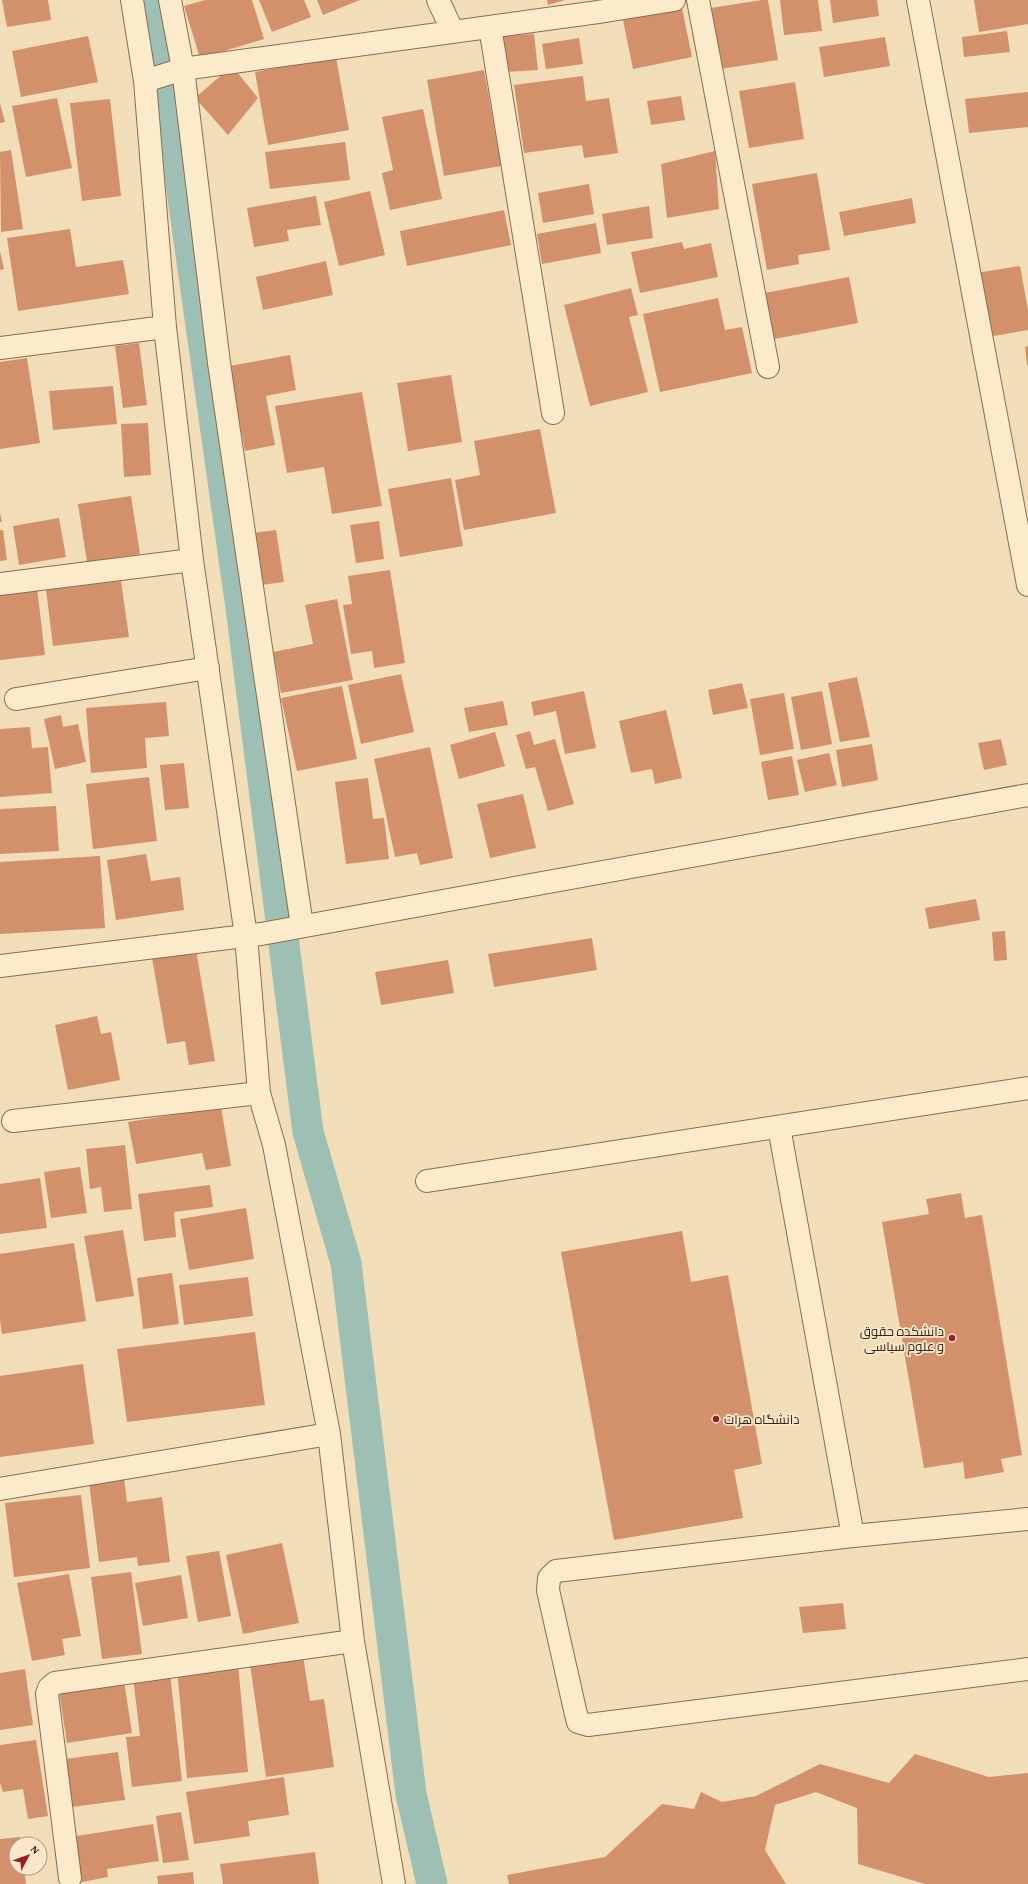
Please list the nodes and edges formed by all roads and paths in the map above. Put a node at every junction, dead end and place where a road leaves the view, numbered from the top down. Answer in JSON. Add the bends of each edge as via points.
{"nodes":[{"id":1,"x":132,"y":0,"type":"edge"},
{"id":2,"x":170,"y":0,"type":"edge"},
{"id":3,"x":438,"y":0,"type":"edge"},
{"id":4,"x":674,"y":0,"type":"edge"},
{"id":5,"x":698,"y":0,"type":"edge"},
{"id":6,"x":918,"y":0,"type":"edge"},
{"id":7,"x":490,"y":27,"type":"junction"},
{"id":8,"x":453,"y":32,"type":"junction"},
{"id":9,"x":183,"y":69,"type":"junction"},
{"id":10,"x":152,"y":79,"type":"junction"},
{"id":11,"x":166,"y":327,"type":"junction"},
{"id":12,"x":0,"y":348,"type":"edge"},
{"id":13,"x":768,"y":367,"type":"dead end"},
{"id":14,"x":553,"y":413,"type":"dead end"},
{"id":15,"x":192,"y":560,"type":"junction"},
{"id":16,"x":0,"y":584,"type":"edge"},
{"id":17,"x":1028,"y":585,"type":"edge"},
{"id":18,"x":208,"y":668,"type":"junction"},
{"id":19,"x":16,"y":699,"type":"dead end"},
{"id":20,"x":1028,"y":795,"type":"edge"},
{"id":21,"x":302,"y":926,"type":"junction"},
{"id":22,"x":254,"y":935,"type":"junction"},
{"id":23,"x":0,"y":966,"type":"edge"},
{"id":24,"x":1028,"y":1088,"type":"edge"},
{"id":25,"x":259,"y":1093,"type":"junction"},
{"id":26,"x":13,"y":1121,"type":"dead end"},
{"id":27,"x":779,"y":1126,"type":"junction"},
{"id":28,"x":427,"y":1181,"type":"dead end"},
{"id":29,"x":329,"y":1434,"type":"junction"},
{"id":30,"x":0,"y":1489,"type":"edge"},
{"id":31,"x":1028,"y":1519,"type":"edge"},
{"id":32,"x":853,"y":1536,"type":"junction"},
{"id":33,"x":353,"y":1641,"type":"junction"},
{"id":34,"x":1028,"y":1669,"type":"edge"},
{"id":35,"x":70,"y":1878,"type":"dead end"},
{"id":36,"x":394,"y":1884,"type":"edge"}],
"edges":[{"from":1,"to":10,"type":"street"},
{"from":2,"to":9,"type":"street"},
{"from":3,"to":8,"type":"street"},
{"from":4,"to":7,"type":"street"},
{"from":5,"to":13,"type":"street"},
{"from":6,"to":17,"type":"street"},
{"from":7,"to":8,"type":"street"},
{"from":7,"to":14,"type":"street"},
{"from":8,"to":9,"type":"street"},
{"from":9,"to":10,"type":"street"},
{"from":9,"to":21,"type":"street","via":[[219,363]]},
{"from":10,"to":11,"type":"street"},
{"from":11,"to":12,"type":"street"},
{"from":11,"to":15,"type":"street"},
{"from":15,"to":16,"type":"street"},
{"from":15,"to":18,"type":"street"},
{"from":18,"to":19,"type":"street"},
{"from":18,"to":22,"type":"street"},
{"from":20,"to":21,"type":"street"},
{"from":21,"to":22,"type":"street"},
{"from":22,"to":23,"type":"street"},
{"from":22,"to":25,"type":"street"},
{"from":24,"to":27,"type":"street"},
{"from":25,"to":26,"type":"street"},
{"from":25,"to":29,"type":"street","via":[[274,1145]]},
{"from":27,"to":28,"type":"street"},
{"from":27,"to":32,"type":"street"},
{"from":29,"to":30,"type":"street"},
{"from":29,"to":33,"type":"street"},
{"from":31,"to":32,"type":"street"},
{"from":32,"to":34,"type":"street","via":[[556,1570],[549,1578],[548,1590],[578,1722],[588,1725]]},
{"from":33,"to":35,"type":"street","via":[[54,1683],[47,1694]]},
{"from":33,"to":36,"type":"street"}]}
